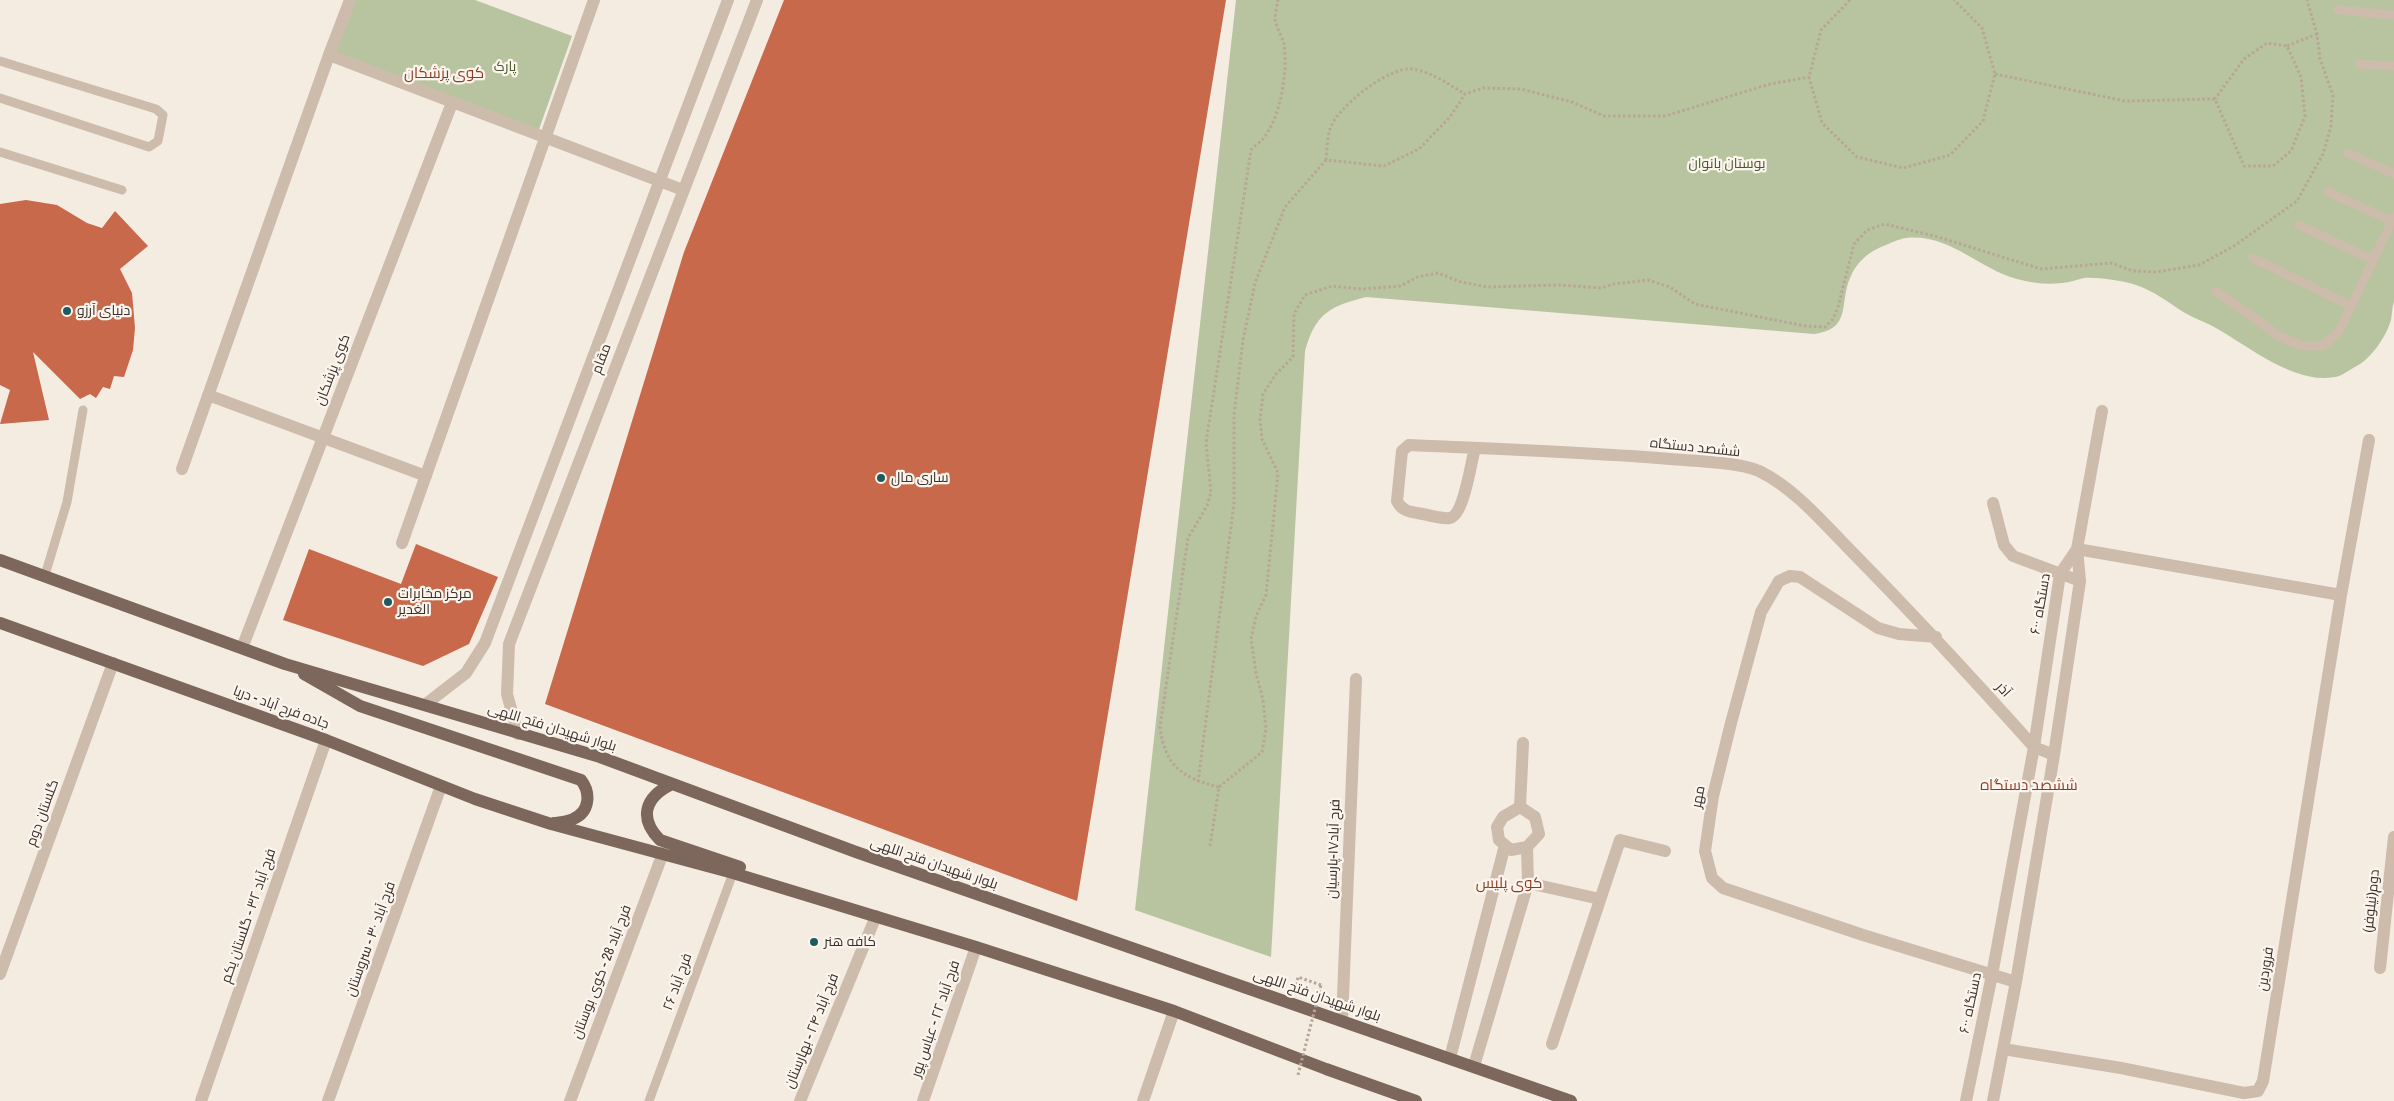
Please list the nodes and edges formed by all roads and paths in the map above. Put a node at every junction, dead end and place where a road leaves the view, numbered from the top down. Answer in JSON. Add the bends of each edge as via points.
{"nodes":[{"id":1,"x":350,"y":0,"type":"edge"},
{"id":2,"x":594,"y":0,"type":"edge"},
{"id":3,"x":728,"y":0,"type":"edge"},
{"id":4,"x":757,"y":0,"type":"edge"},
{"id":5,"x":1278,"y":0,"type":"edge"},
{"id":6,"x":1850,"y":0,"type":"edge"},
{"id":7,"x":1954,"y":0,"type":"edge"},
{"id":8,"x":2307,"y":0,"type":"edge"},
{"id":9,"x":2338,"y":10,"type":"dead end"},
{"id":10,"x":2394,"y":16,"type":"edge"},
{"id":11,"x":2318,"y":34,"type":"junction"},
{"id":12,"x":2287,"y":46,"type":"junction"},
{"id":13,"x":329,"y":54,"type":"junction"},
{"id":14,"x":0,"y":61,"type":"edge"},
{"id":15,"x":2359,"y":64,"type":"dead end"},
{"id":16,"x":2394,"y":66,"type":"edge"},
{"id":17,"x":1995,"y":74,"type":"junction"},
{"id":18,"x":1810,"y":77,"type":"junction"},
{"id":19,"x":1465,"y":94,"type":"junction"},
{"id":20,"x":0,"y":98,"type":"edge"},
{"id":21,"x":2215,"y":99,"type":"junction"},
{"id":22,"x":452,"y":103,"type":"junction"},
{"id":23,"x":545,"y":138,"type":"junction"},
{"id":24,"x":0,"y":152,"type":"edge"},
{"id":25,"x":2348,"y":153,"type":"dead end"},
{"id":26,"x":1326,"y":160,"type":"junction"},
{"id":27,"x":2394,"y":174,"type":"edge"},
{"id":28,"x":659,"y":181,"type":"junction"},
{"id":29,"x":122,"y":190,"type":"dead end"},
{"id":30,"x":683,"y":190,"type":"junction"},
{"id":31,"x":2328,"y":192,"type":"dead end"},
{"id":32,"x":2393,"y":219,"type":"edge"},
{"id":33,"x":2299,"y":225,"type":"dead end"},
{"id":34,"x":2253,"y":258,"type":"dead end"},
{"id":35,"x":2373,"y":260,"type":"junction"},
{"id":36,"x":2216,"y":291,"type":"dead end"},
{"id":37,"x":2351,"y":306,"type":"junction"},
{"id":38,"x":208,"y":395,"type":"junction"},
{"id":39,"x":83,"y":410,"type":"dead end"},
{"id":40,"x":2102,"y":410,"type":"dead end"},
{"id":41,"x":322,"y":438,"type":"junction"},
{"id":42,"x":2369,"y":440,"type":"dead end"},
{"id":43,"x":1475,"y":448,"type":"junction"},
{"id":44,"x":182,"y":469,"type":"dead end"},
{"id":45,"x":426,"y":476,"type":"junction"},
{"id":46,"x":1993,"y":504,"type":"dead end"},
{"id":47,"x":402,"y":543,"type":"dead end"},
{"id":48,"x":2077,"y":549,"type":"junction"},
{"id":49,"x":0,"y":560,"type":"edge"},
{"id":50,"x":2060,"y":574,"type":"junction"},
{"id":51,"x":45,"y":575,"type":"junction"},
{"id":52,"x":2080,"y":580,"type":"junction"},
{"id":53,"x":2341,"y":595,"type":"junction"},
{"id":54,"x":0,"y":623,"type":"edge"},
{"id":55,"x":1936,"y":637,"type":"junction"},
{"id":56,"x":242,"y":648,"type":"junction"},
{"id":57,"x":113,"y":663,"type":"junction"},
{"id":58,"x":285,"y":664,"type":"junction"},
{"id":59,"x":1356,"y":679,"type":"dead end"},
{"id":60,"x":426,"y":704,"type":"junction"},
{"id":61,"x":518,"y":734,"type":"junction"},
{"id":62,"x":326,"y":740,"type":"junction"},
{"id":63,"x":1523,"y":743,"type":"dead end"},
{"id":64,"x":2034,"y":747,"type":"junction"},
{"id":65,"x":2054,"y":755,"type":"junction"},
{"id":66,"x":1198,"y":782,"type":"junction"},
{"id":67,"x":672,"y":784,"type":"junction"},
{"id":68,"x":441,"y":786,"type":"junction"},
{"id":69,"x":1219,"y":787,"type":"junction"},
{"id":70,"x":1520,"y":807,"type":"junction"},
{"id":71,"x":551,"y":824,"type":"junction"},
{"id":72,"x":2394,"y":837,"type":"edge"},
{"id":73,"x":1505,"y":845,"type":"junction"},
{"id":74,"x":1210,"y":846,"type":"dead end"},
{"id":75,"x":1527,"y":847,"type":"junction"},
{"id":76,"x":1665,"y":851,"type":"dead end"},
{"id":77,"x":663,"y":853,"type":"junction"},
{"id":78,"x":733,"y":873,"type":"junction"},
{"id":79,"x":1528,"y":883,"type":"junction"},
{"id":80,"x":803,"y":894,"type":"junction"},
{"id":81,"x":1600,"y":899,"type":"junction"},
{"id":82,"x":876,"y":916,"type":"junction"},
{"id":83,"x":976,"y":946,"type":"junction"},
{"id":84,"x":2380,"y":968,"type":"dead end"},
{"id":85,"x":0,"y":974,"type":"edge"},
{"id":86,"x":1992,"y":976,"type":"junction"},
{"id":87,"x":1298,"y":977,"type":"dead end"},
{"id":88,"x":2016,"y":982,"type":"junction"},
{"id":89,"x":1174,"y":1011,"type":"junction"},
{"id":90,"x":1342,"y":1021,"type":"junction"},
{"id":91,"x":1552,"y":1044,"type":"dead end"},
{"id":92,"x":2003,"y":1049,"type":"junction"},
{"id":93,"x":1450,"y":1058,"type":"junction"},
{"id":94,"x":1474,"y":1066,"type":"junction"},
{"id":95,"x":1298,"y":1074,"type":"dead end"},
{"id":96,"x":201,"y":1101,"type":"edge"},
{"id":97,"x":328,"y":1101,"type":"edge"},
{"id":98,"x":570,"y":1101,"type":"edge"},
{"id":99,"x":649,"y":1101,"type":"edge"},
{"id":100,"x":800,"y":1101,"type":"edge"},
{"id":101,"x":923,"y":1101,"type":"edge"},
{"id":102,"x":1142,"y":1101,"type":"edge"},
{"id":103,"x":1416,"y":1101,"type":"edge"},
{"id":104,"x":1571,"y":1101,"type":"edge"},
{"id":105,"x":1966,"y":1101,"type":"edge"},
{"id":106,"x":1993,"y":1101,"type":"edge"}],
"edges":[{"from":1,"to":13,"type":"street"},
{"from":2,"to":23,"type":"street"},
{"from":3,"to":28,"type":"street","name":"مقام"},
{"from":4,"to":30,"type":"street","name":"مقام"},
{"from":5,"to":66,"type":"path","via":[[1275,20],[1286,61],[1282,89],[1269,129],[1251,150],[1206,443],[1211,492],[1207,506],[1188,538],[1160,727],[1167,755],[1186,776]]},
{"from":6,"to":18,"type":"path","via":[[1821,30]]},
{"from":7,"to":17,"type":"path","via":[[1982,28]]},
{"from":8,"to":11,"type":"path"},
{"from":9,"to":10,"type":"lane"},
{"from":11,"to":12,"type":"path"},
{"from":11,"to":69,"type":"path","via":[[2320,59],[2333,95],[2331,126],[2323,154],[2297,201],[2234,246],[2199,265],[2156,272],[2133,271],[2111,263],[2041,269],[1885,224],[1867,230],[1854,244],[1838,307],[1825,327],[1695,304],[1670,287],[1648,280],[1601,288],[1560,285],[1487,287],[1438,273],[1417,277],[1401,286],[1362,289],[1332,286],[1305,295],[1294,314],[1293,357],[1276,374],[1264,394],[1260,420],[1262,439],[1278,473],[1266,596],[1256,616],[1252,638],[1266,729],[1262,752]]},
{"from":12,"to":21,"type":"path","via":[[2267,42],[2244,60]]},
{"from":12,"to":21,"type":"path","via":[[2301,77],[2304,116],[2291,151],[2273,166],[2244,166]]},
{"from":13,"to":22,"type":"street"},
{"from":13,"to":38,"type":"street"},
{"from":14,"to":20,"type":"lane","via":[[156,109],[163,115],[162,129],[158,141],[149,147]]},
{"from":15,"to":16,"type":"lane"},
{"from":17,"to":18,"type":"path","via":[[1983,121],[1977,128],[1950,155],[1904,168],[1857,157],[1822,123]]},
{"from":17,"to":21,"type":"path","via":[[2125,101]]},
{"from":18,"to":19,"type":"path","via":[[1770,84],[1665,116],[1604,116],[1572,102],[1521,89],[1483,88]]},
{"from":19,"to":26,"type":"path","via":[[1450,117],[1419,149],[1384,166]]},
{"from":19,"to":26,"type":"path","via":[[1436,76],[1410,69],[1373,83],[1343,109],[1330,128]]},
{"from":22,"to":23,"type":"street"},
{"from":22,"to":41,"type":"street","name":"کوی پزشکان"},
{"from":23,"to":28,"type":"street"},
{"from":23,"to":45,"type":"street"},
{"from":24,"to":29,"type":"lane"},
{"from":25,"to":27,"type":"lane"},
{"from":26,"to":66,"type":"path","via":[[1285,207],[1255,284],[1243,340],[1234,415],[1234,504]]},
{"from":28,"to":30,"type":"street"},
{"from":28,"to":60,"type":"street","name":"مقام","via":[[485,643],[466,672]]},
{"from":30,"to":61,"type":"street","name":"مقام","via":[[509,644],[507,694]]},
{"from":31,"to":32,"type":"lane"},
{"from":32,"to":35,"type":"lane"},
{"from":33,"to":35,"type":"lane"},
{"from":34,"to":37,"type":"lane"},
{"from":35,"to":37,"type":"lane"},
{"from":36,"to":37,"type":"lane","via":[[2279,336],[2302,346],[2324,346],[2339,331]]},
{"from":38,"to":41,"type":"street"},
{"from":38,"to":44,"type":"street"},
{"from":39,"to":51,"type":"lane","via":[[67,502]]},
{"from":40,"to":48,"type":"street"},
{"from":41,"to":45,"type":"street"},
{"from":41,"to":56,"type":"street","name":"کوی پزشکان"},
{"from":42,"to":53,"type":"street"},
{"from":43,"to":43,"type":"street","name":"ششصد دستگاه","via":[[1456,515],[1449,518],[1400,507],[1397,502],[1405,447]]},
{"from":43,"to":55,"type":"street","name":"ششصد دستگاه","via":[[1709,462],[1758,470],[1799,500]]},
{"from":45,"to":47,"type":"street"},
{"from":46,"to":50,"type":"street","via":[[2004,545],[2013,556]]},
{"from":48,"to":50,"type":"street","name":"۶۰۰ دستگاه"},
{"from":48,"to":52,"type":"street"},
{"from":48,"to":53,"type":"street"},
{"from":49,"to":51,"type":"main road"},
{"from":50,"to":52,"type":"street"},
{"from":50,"to":64,"type":"street","name":"۶۰۰ دستگاه"},
{"from":51,"to":56,"type":"main road"},
{"from":52,"to":65,"type":"street"},
{"from":53,"to":92,"type":"street","name":"فروردین","via":[[2264,1081],[2258,1091],[2244,1093],[2121,1068]]},
{"from":54,"to":57,"type":"main road","name":"جاده فرح آباد - دریا"},
{"from":55,"to":64,"type":"street","name":"آذر"},
{"from":55,"to":86,"type":"street","name":"مهر","via":[[1878,628],[1800,577],[1790,576],[1779,581],[1761,612],[1730,723],[1713,796],[1705,851],[1712,878],[1723,888]]},
{"from":56,"to":58,"type":"main road"},
{"from":57,"to":62,"type":"main road","name":"جاده فرح آباد - دریا"},
{"from":57,"to":85,"type":"street","name":"گلستان دوم"},
{"from":58,"to":60,"type":"main road","name":"بلوار شهیدان فتح اللهی"},
{"from":58,"to":71,"type":"main road","via":[[360,706],[581,780],[588,788],[588,801],[583,812],[573,819]]},
{"from":59,"to":90,"type":"street","name":"فرح آباد۱۷-پارسیان"},
{"from":60,"to":61,"type":"main road","name":"بلوار شهیدان فتح اللهی"},
{"from":61,"to":67,"type":"main road","name":"بلوار شهیدان فتح اللهی","via":[[600,757]]},
{"from":62,"to":68,"type":"main road","name":"جاده فرح آباد - دریا"},
{"from":62,"to":96,"type":"street","name":"فرح آباد ۳۲ - گلستان یکم"},
{"from":63,"to":70,"type":"street"},
{"from":64,"to":65,"type":"street","name":"آذر"},
{"from":64,"to":86,"type":"street","name":"۶۰۰ دستگاه"},
{"from":65,"to":88,"type":"street"},
{"from":66,"to":69,"type":"path"},
{"from":67,"to":80,"type":"main road","via":[[656,793],[645,818],[650,831],[660,840],[782,880]]},
{"from":67,"to":90,"type":"main road","name":"بلوار شهیدان فتح اللهی","via":[[856,852]]},
{"from":68,"to":71,"type":"main road","name":"جاده فرح آباد - دریا"},
{"from":68,"to":97,"type":"street","name":"فرح آباد ۳۰ - سروستان"},
{"from":69,"to":74,"type":"path"},
{"from":70,"to":73,"type":"street","via":[[1503,817],[1497,827],[1499,840]]},
{"from":70,"to":75,"type":"street","via":[[1535,817],[1539,834]]},
{"from":71,"to":77,"type":"main road"},
{"from":72,"to":84,"type":"street","name":"دوم(نیلوفر)"},
{"from":73,"to":75,"type":"street","via":[[1512,850]]},
{"from":73,"to":93,"type":"street"},
{"from":75,"to":79,"type":"street"},
{"from":76,"to":81,"type":"street","via":[[1620,840]]},
{"from":77,"to":78,"type":"main road"},
{"from":77,"to":98,"type":"street","name":"فرح آباد 28 - کوی بوستان"},
{"from":78,"to":80,"type":"main road"},
{"from":78,"to":99,"type":"lane","name":"فرح آباد ۲۶"},
{"from":79,"to":81,"type":"street"},
{"from":79,"to":94,"type":"street"},
{"from":80,"to":82,"type":"main road"},
{"from":81,"to":91,"type":"street"},
{"from":82,"to":83,"type":"main road"},
{"from":82,"to":100,"type":"street","name":"فرح آباد ۲۴ - بهارستان"},
{"from":83,"to":89,"type":"main road"},
{"from":83,"to":101,"type":"street","name":"فرح آباد ۲۲ - عباس پور"},
{"from":86,"to":88,"type":"street","name":"مهر"},
{"from":86,"to":105,"type":"street","name":"۶۰۰ دستگاه"},
{"from":87,"to":95,"type":"path","bridge":true,"via":[[1321,985]]},
{"from":88,"to":92,"type":"street"},
{"from":89,"to":102,"type":"street"},
{"from":89,"to":103,"type":"main road"},
{"from":90,"to":93,"type":"main road","name":"بلوار شهیدان فتح اللهی"},
{"from":92,"to":106,"type":"street"},
{"from":93,"to":94,"type":"main road","name":"بلوار شهیدان فتح اللهی"},
{"from":94,"to":104,"type":"main road","name":"بلوار شهیدان فتح اللهی"}]}
